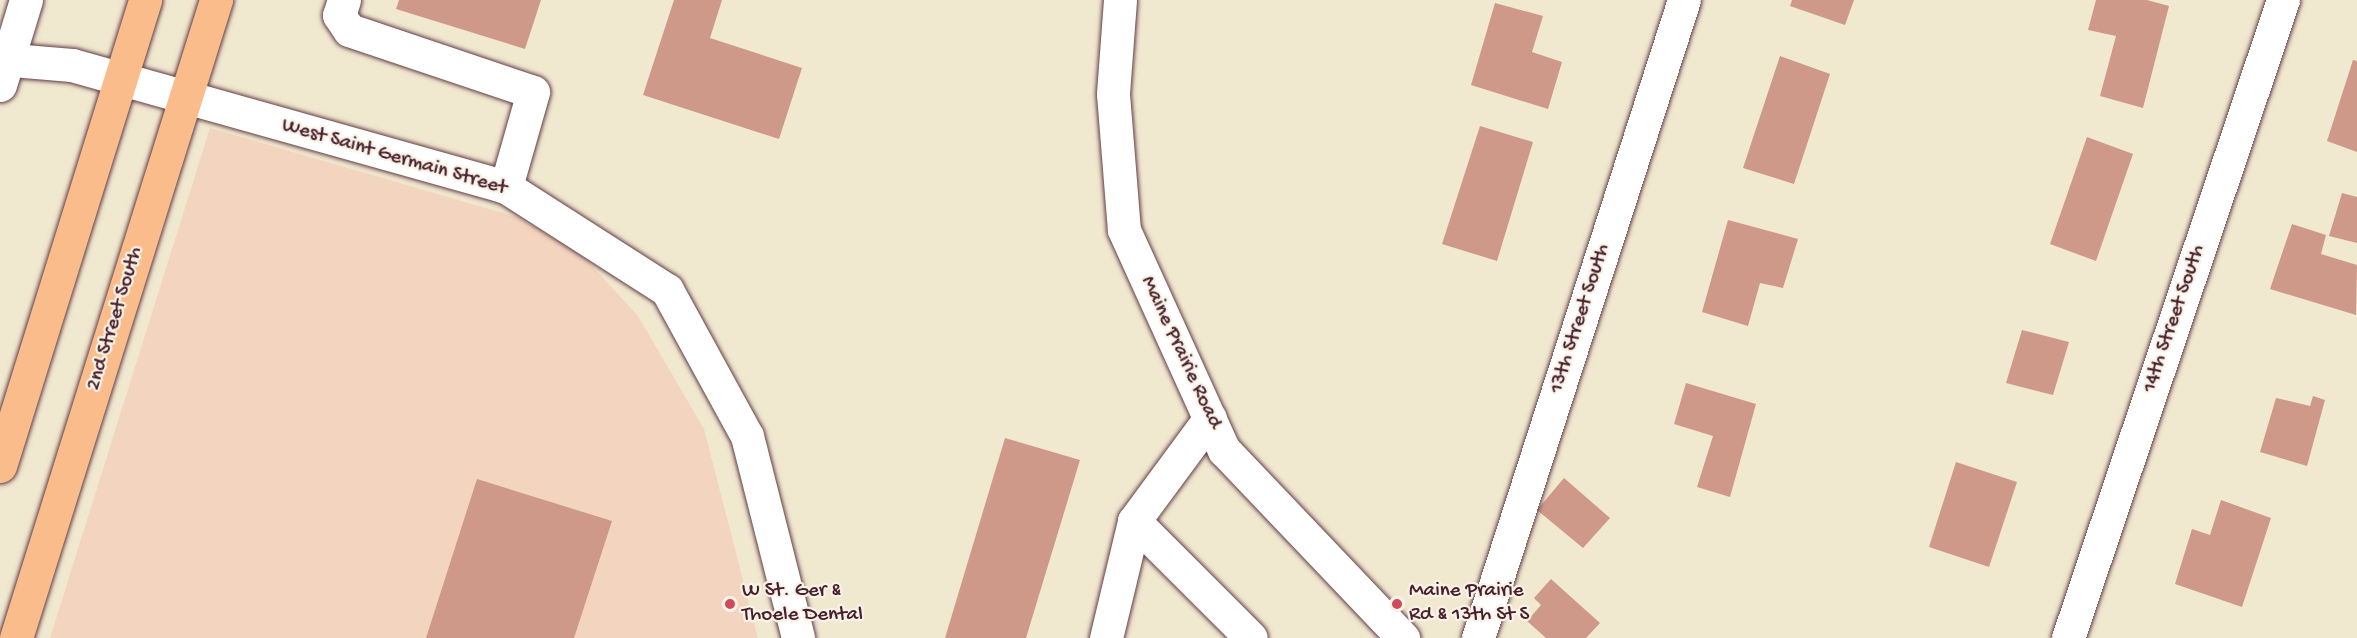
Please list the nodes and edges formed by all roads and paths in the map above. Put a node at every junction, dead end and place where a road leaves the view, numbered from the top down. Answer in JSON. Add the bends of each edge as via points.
{"nodes":[{"id":1,"x":26,"y":0,"type":"edge"},
{"id":2,"x":146,"y":0,"type":"edge"},
{"id":3,"x":216,"y":0,"type":"edge"},
{"id":4,"x":344,"y":0,"type":"edge"},
{"id":5,"x":1120,"y":0,"type":"edge"},
{"id":6,"x":1684,"y":0,"type":"edge"},
{"id":7,"x":2283,"y":0,"type":"edge"},
{"id":8,"x":3,"y":67,"type":"edge"},
{"id":9,"x":121,"y":79,"type":"junction"},
{"id":10,"x":186,"y":99,"type":"junction"},
{"id":11,"x":506,"y":187,"type":"junction"},
{"id":12,"x":1210,"y":418,"type":"junction"},
{"id":13,"x":0,"y":464,"type":"edge"},
{"id":14,"x":1134,"y":521,"type":"junction"},
{"id":15,"x":16,"y":638,"type":"edge"},
{"id":16,"x":798,"y":638,"type":"edge"},
{"id":17,"x":1106,"y":638,"type":"edge"},
{"id":18,"x":1251,"y":638,"type":"edge"},
{"id":19,"x":1402,"y":638,"type":"edge"},
{"id":20,"x":1478,"y":638,"type":"edge"},
{"id":21,"x":2068,"y":638,"type":"edge"}],
"edges":[{"from":1,"to":8,"type":"street"},
{"from":2,"to":9,"type":"main road"},
{"from":3,"to":10,"type":"main road","name":"2nd Street South"},
{"from":4,"to":11,"type":"street","via":[[339,15],[349,30],[533,92]]},
{"from":5,"to":12,"type":"street","name":"Maine Prairie Road","via":[[1113,94],[1124,230]]},
{"from":6,"to":20,"type":"street","name":"13th Street South"},
{"from":7,"to":21,"type":"street","name":"14th Street South"},
{"from":8,"to":9,"type":"street","name":"West Saint Germain Street","via":[[72,64]]},
{"from":9,"to":10,"type":"street","name":"West Saint Germain Street"},
{"from":9,"to":13,"type":"main road"},
{"from":10,"to":11,"type":"street","name":"West Saint Germain Street"},
{"from":10,"to":15,"type":"main road","name":"2nd Street South"},
{"from":11,"to":16,"type":"street","name":"West Saint Germain Street","via":[[667,290],[747,436]]},
{"from":12,"to":14,"type":"street"},
{"from":12,"to":19,"type":"street","name":"Maine Prairie Road","via":[[1224,450]]},
{"from":14,"to":17,"type":"street"},
{"from":14,"to":18,"type":"street"}]}
